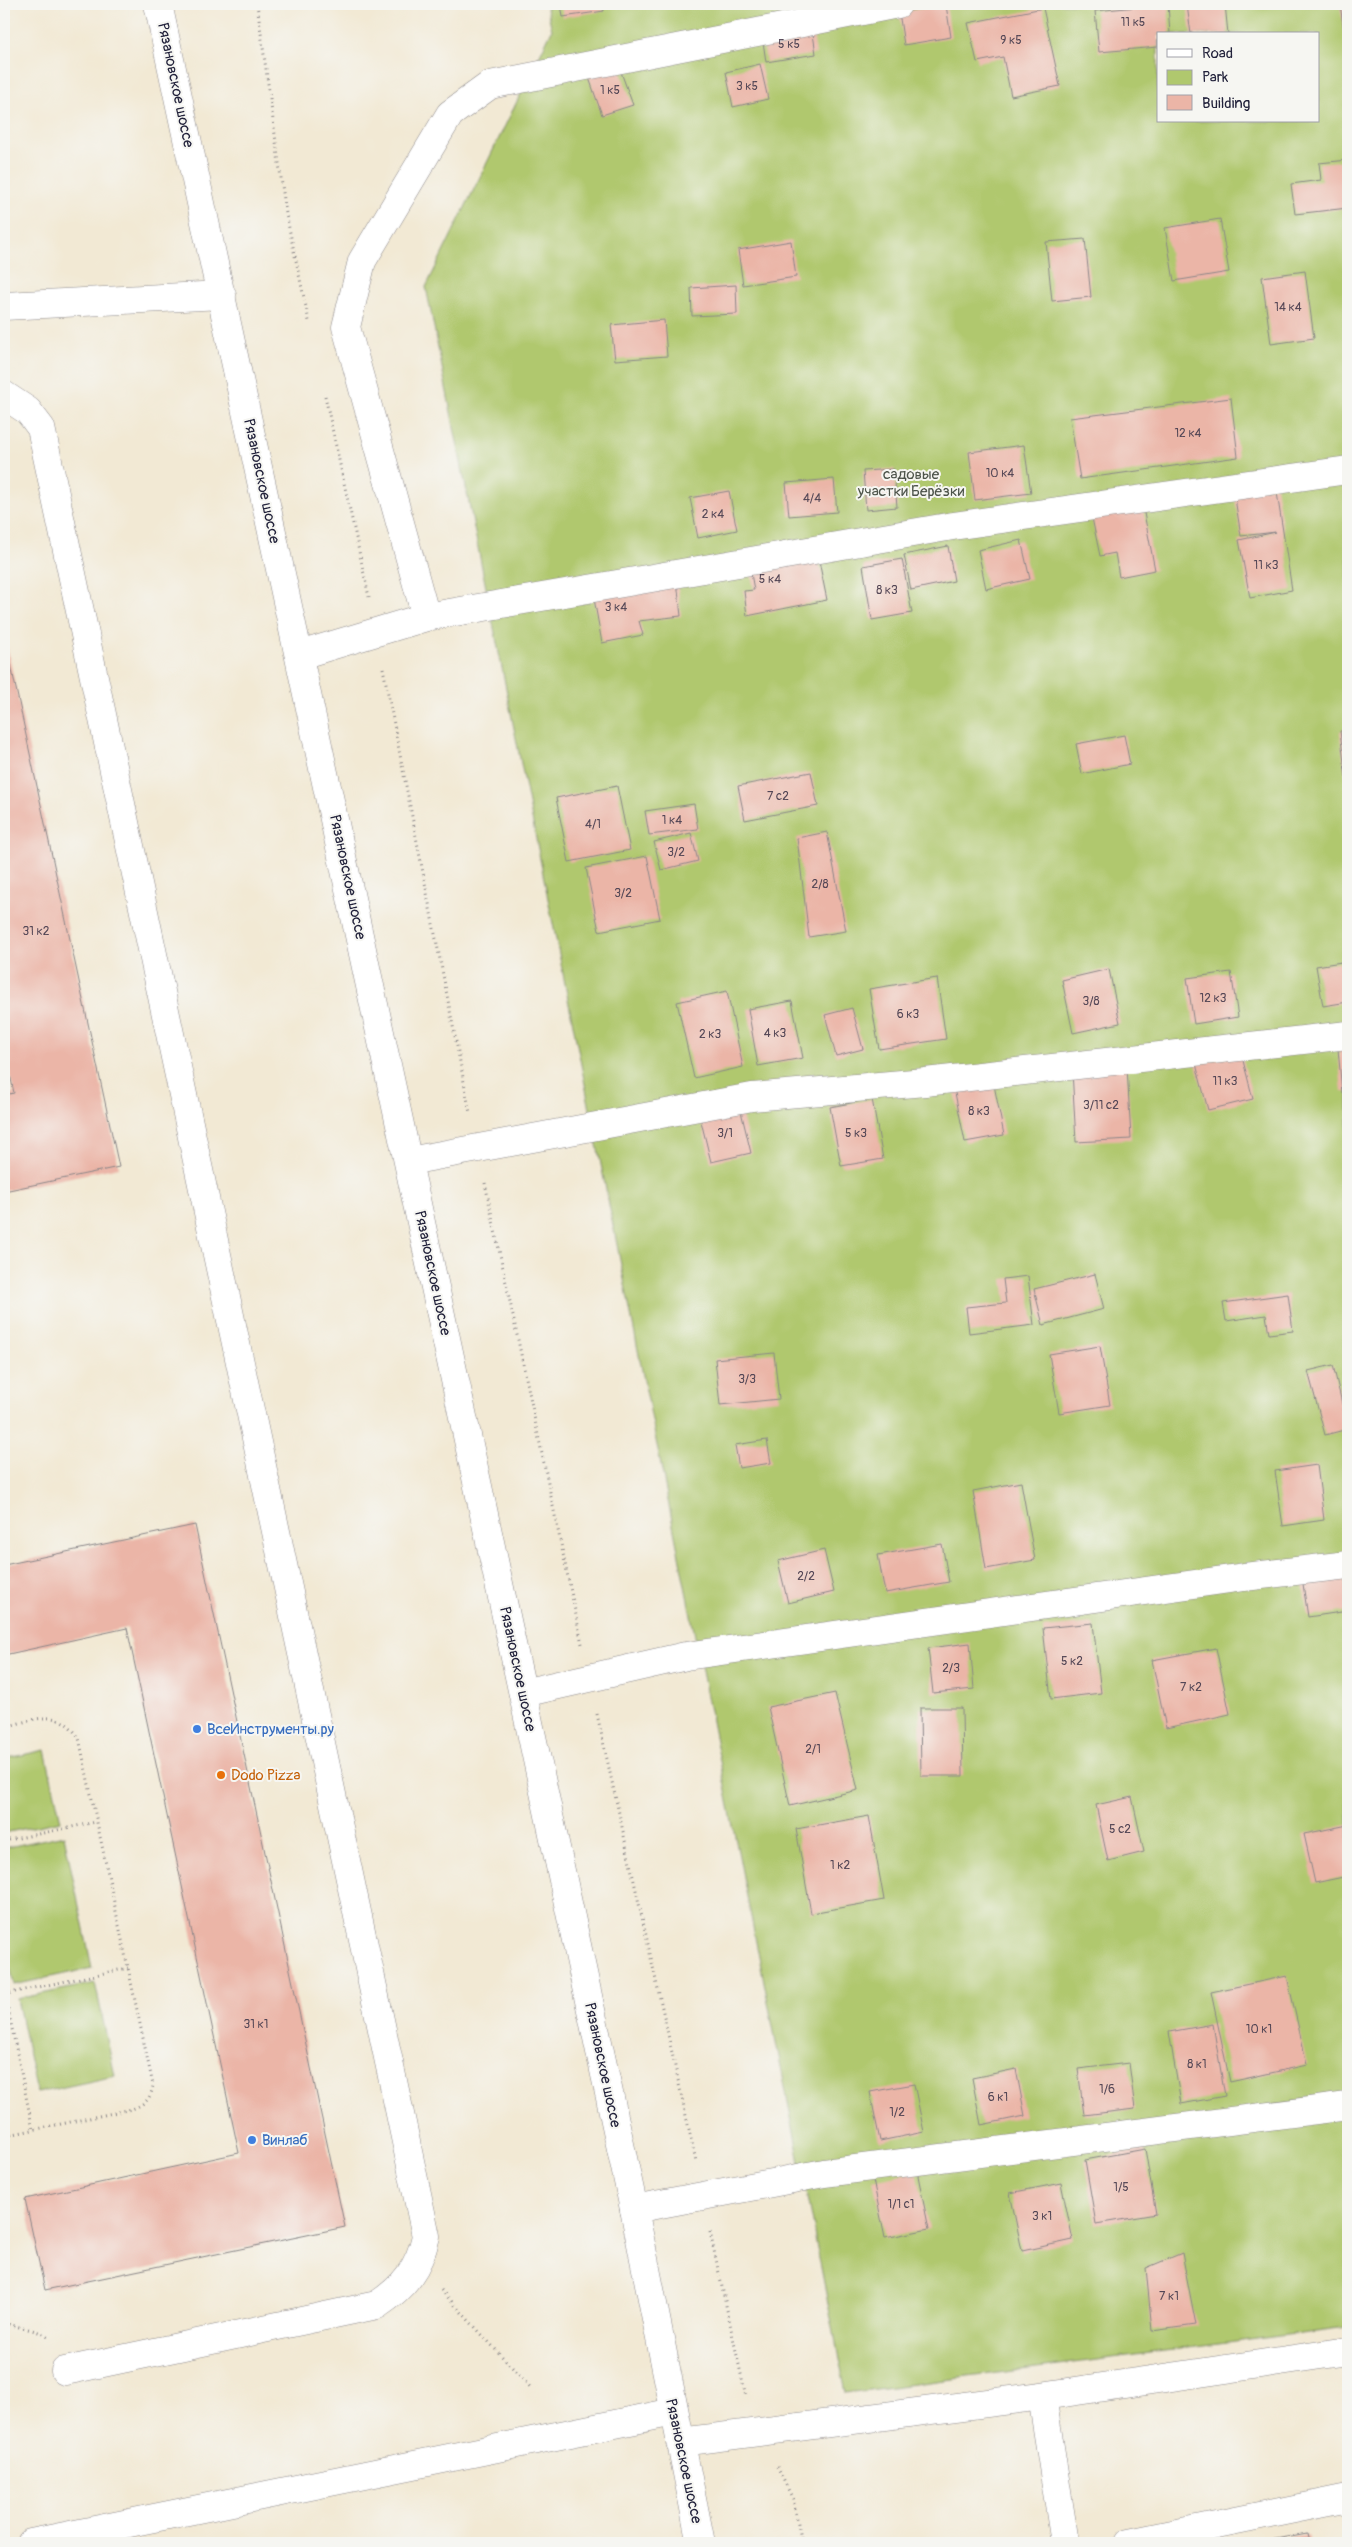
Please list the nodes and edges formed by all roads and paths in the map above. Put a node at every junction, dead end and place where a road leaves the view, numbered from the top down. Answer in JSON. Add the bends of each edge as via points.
{"nodes":[{"id":1,"x":158,"y":4,"type":"edge"},
{"id":2,"x":257,"y":4,"type":"edge"},
{"id":3,"x":898,"y":4,"type":"edge"},
{"id":4,"x":222,"y":296,"type":"junction"},
{"id":5,"x":4,"y":306,"type":"edge"},
{"id":6,"x":311,"y":331,"type":"dead end"},
{"id":7,"x":324,"y":389,"type":"dead end"},
{"id":8,"x":4,"y":395,"type":"edge"},
{"id":9,"x":1348,"y":470,"type":"edge"},
{"id":10,"x":370,"y":602,"type":"dead end"},
{"id":11,"x":426,"y":617,"type":"junction"},
{"id":12,"x":300,"y":655,"type":"junction"},
{"id":13,"x":381,"y":660,"type":"dead end"},
{"id":14,"x":1348,"y":1035,"type":"edge"},
{"id":15,"x":477,"y":1148,"type":"junction"},
{"id":16,"x":409,"y":1162,"type":"junction"},
{"id":17,"x":1348,"y":1565,"type":"edge"},
{"id":18,"x":589,"y":1678,"type":"junction"},
{"id":19,"x":523,"y":1694,"type":"junction"},
{"id":20,"x":4,"y":1727,"type":"edge"},
{"id":21,"x":96,"y":1822,"type":"junction"},
{"id":22,"x":4,"y":1842,"type":"edge"},
{"id":23,"x":128,"y":1968,"type":"junction"},
{"id":24,"x":4,"y":1992,"type":"edge"},
{"id":25,"x":1348,"y":2106,"type":"edge"},
{"id":26,"x":33,"y":2130,"type":"junction"},
{"id":27,"x":4,"y":2136,"type":"edge"},
{"id":28,"x":697,"y":2167,"type":"dead end"},
{"id":29,"x":634,"y":2209,"type":"junction"},
{"id":30,"x":708,"y":2224,"type":"dead end"},
{"id":31,"x":417,"y":2264,"type":"junction"},
{"id":32,"x":4,"y":2322,"type":"edge"},
{"id":33,"x":1348,"y":2351,"type":"edge"},
{"id":34,"x":65,"y":2371,"type":"joint"},
{"id":35,"x":532,"y":2388,"type":"dead end"},
{"id":36,"x":1042,"y":2396,"type":"junction"},
{"id":37,"x":746,"y":2397,"type":"dead end"},
{"id":38,"x":674,"y":2412,"type":"junction"},
{"id":39,"x":680,"y":2442,"type":"junction"},
{"id":40,"x":776,"y":2466,"type":"dead end"},
{"id":41,"x":1348,"y":2498,"type":"edge"},
{"id":42,"x":31,"y":2543,"type":"edge"},
{"id":43,"x":701,"y":2543,"type":"edge"},
{"id":44,"x":802,"y":2543,"type":"edge"},
{"id":45,"x":1066,"y":2543,"type":"edge"},
{"id":46,"x":1129,"y":2543,"type":"edge"}],
"edges":[{"from":1,"to":4,"type":"main road","name":"Рязановское шоссе"},
{"from":2,"to":6,"type":"path","via":[[286,214]]},
{"from":3,"to":11,"type":"main road","via":[[490,85],[450,114],[362,261],[346,327]]},
{"from":4,"to":5,"type":"main road"},
{"from":4,"to":12,"type":"main road","name":"Рязановское шоссе"},
{"from":7,"to":10,"type":"path"},
{"from":8,"to":31,"type":"main road","via":[[28,411],[40,428],[426,2236]]},
{"from":9,"to":11,"type":"main road","via":[[953,526]]},
{"from":11,"to":12,"type":"main road"},
{"from":12,"to":16,"type":"main road","name":"Рязановское шоссе"},
{"from":13,"to":15,"type":"path"},
{"from":14,"to":15,"type":"main road","via":[[752,1098]]},
{"from":15,"to":16,"type":"main road"},
{"from":15,"to":18,"type":"path"},
{"from":16,"to":19,"type":"main road","name":"Рязановское шоссе"},
{"from":17,"to":18,"type":"main road","via":[[686,1656]]},
{"from":18,"to":19,"type":"main road"},
{"from":18,"to":28,"type":"path"},
{"from":19,"to":29,"type":"main road","name":"Рязановское шоссе"},
{"from":20,"to":21,"type":"path","via":[[48,1718],[60,1719],[70,1725],[79,1738]]},
{"from":21,"to":22,"type":"path"},
{"from":21,"to":23,"type":"path"},
{"from":23,"to":24,"type":"path"},
{"from":23,"to":26,"type":"path","via":[[153,2085],[152,2095],[144,2105],[132,2109]]},
{"from":24,"to":26,"type":"path"},
{"from":25,"to":29,"type":"main road","via":[[824,2173]]},
{"from":26,"to":27,"type":"path"},
{"from":29,"to":38,"type":"main road","name":"Рязановское шоссе"},
{"from":30,"to":37,"type":"path"},
{"from":31,"to":34,"type":"main road","via":[[407,2281],[377,2305]]},
{"from":31,"to":35,"type":"path"},
{"from":32,"to":34,"type":"path","via":[[36,2330],[52,2339],[60,2349]]},
{"from":33,"to":36,"type":"main road"},
{"from":36,"to":39,"type":"main road"},
{"from":36,"to":45,"type":"main road"},
{"from":38,"to":39,"type":"main road","name":"Рязановское шоссе"},
{"from":38,"to":42,"type":"main road"},
{"from":39,"to":43,"type":"main road","name":"Рязановское шоссе"},
{"from":40,"to":44,"type":"path","via":[[792,2498]]},
{"from":41,"to":46,"type":"main road"}]}
